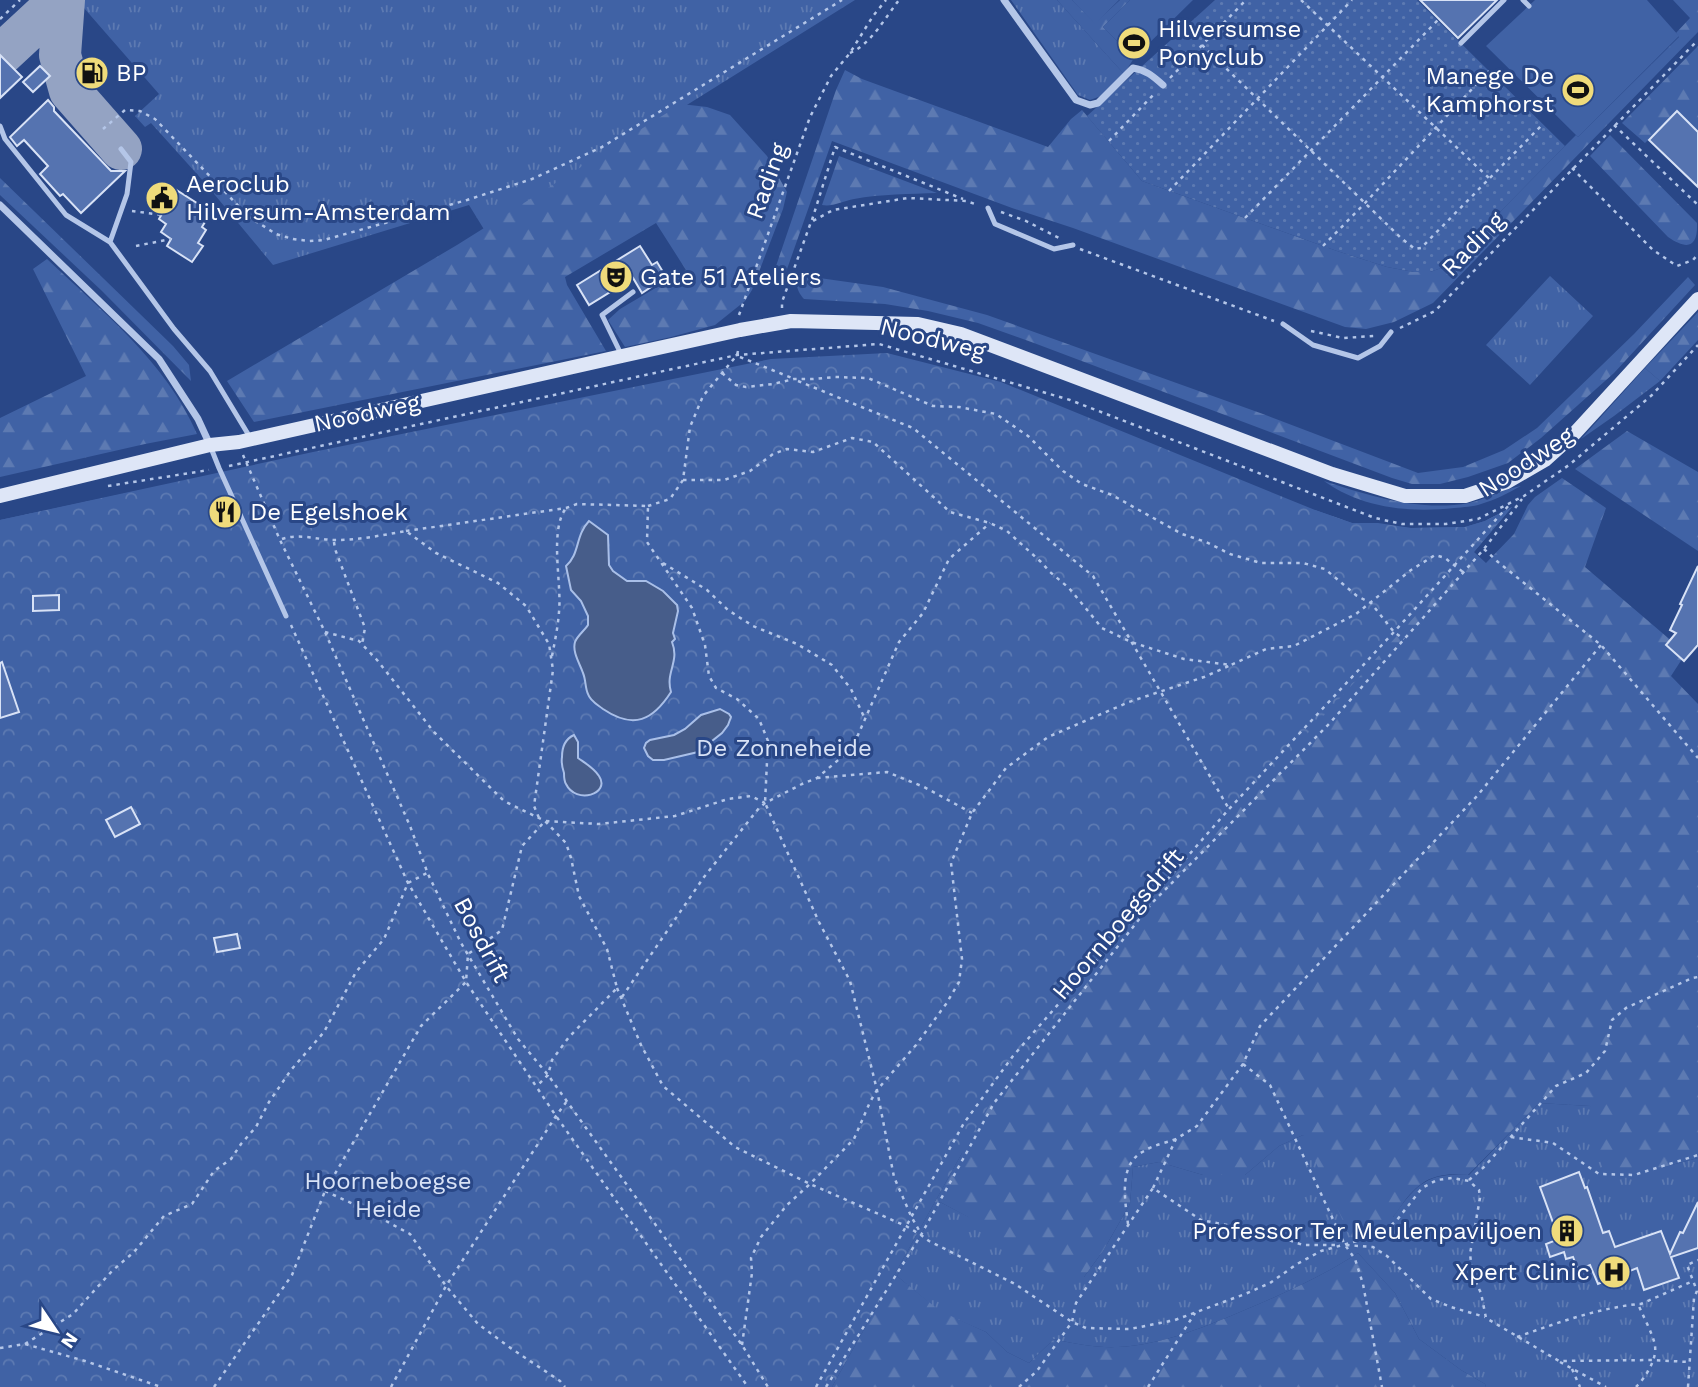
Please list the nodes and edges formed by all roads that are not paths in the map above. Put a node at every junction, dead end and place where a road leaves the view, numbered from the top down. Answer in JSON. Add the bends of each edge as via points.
{"nodes":[{"id":1,"x":1004,"y":0,"type":"edge"},
{"id":2,"x":1504,"y":0,"type":"edge"},
{"id":3,"x":1523,"y":0,"type":"edge"},
{"id":4,"x":1529,"y":6,"type":"dead end"},
{"id":5,"x":1461,"y":43,"type":"dead end"},
{"id":6,"x":1163,"y":85,"type":"road end"},
{"id":7,"x":0,"y":126,"type":"edge"},
{"id":8,"x":121,"y":149,"type":"dead end"},
{"id":9,"x":0,"y":205,"type":"edge"},
{"id":10,"x":988,"y":208,"type":"road end"},
{"id":11,"x":110,"y":242,"type":"junction"},
{"id":12,"x":1073,"y":245,"type":"road end"},
{"id":13,"x":633,"y":292,"type":"dead end"},
{"id":14,"x":1698,"y":299,"type":"edge"},
{"id":15,"x":1283,"y":324,"type":"road end"},
{"id":16,"x":1391,"y":332,"type":"road end"},
{"id":17,"x":622,"y":356,"type":"junction"},
{"id":18,"x":251,"y":439,"type":"junction"},
{"id":19,"x":210,"y":444,"type":"junction"},
{"id":20,"x":0,"y":496,"type":"edge"},
{"id":21,"x":286,"y":616,"type":"road end"}],
"edges":[{"from":1,"to":6,"type":"street","via":[[1076,100],[1097,103],[1133,68],[1143,69]]},
{"from":2,"to":5,"type":"lane"},
{"from":3,"to":4,"type":"lane"},
{"from":7,"to":11,"type":"lane","via":[[5,139],[66,215]]},
{"from":8,"to":11,"type":"lane","via":[[131,162],[127,194]]},
{"from":9,"to":19,"type":"street","via":[[159,359]]},
{"from":10,"to":12,"type":"lane","via":[[995,224],[1054,249]]},
{"from":11,"to":18,"type":"lane","via":[[210,371]]},
{"from":13,"to":17,"type":"lane","via":[[602,315]]},
{"from":14,"to":17,"type":"main road","name":"Noodweg","via":[[1576,433],[1545,460],[1507,482],[1465,496],[1405,496],[1332,474],[961,334],[918,324],[790,321]]},
{"from":15,"to":16,"type":"lane","via":[[1312,345],[1358,358],[1380,346]]},
{"from":17,"to":18,"type":"main road","name":"Noodweg"},
{"from":18,"to":19,"type":"main road","name":"Noodweg"},
{"from":19,"to":20,"type":"main road","name":"Noodweg"},
{"from":19,"to":21,"type":"lane"}]}
